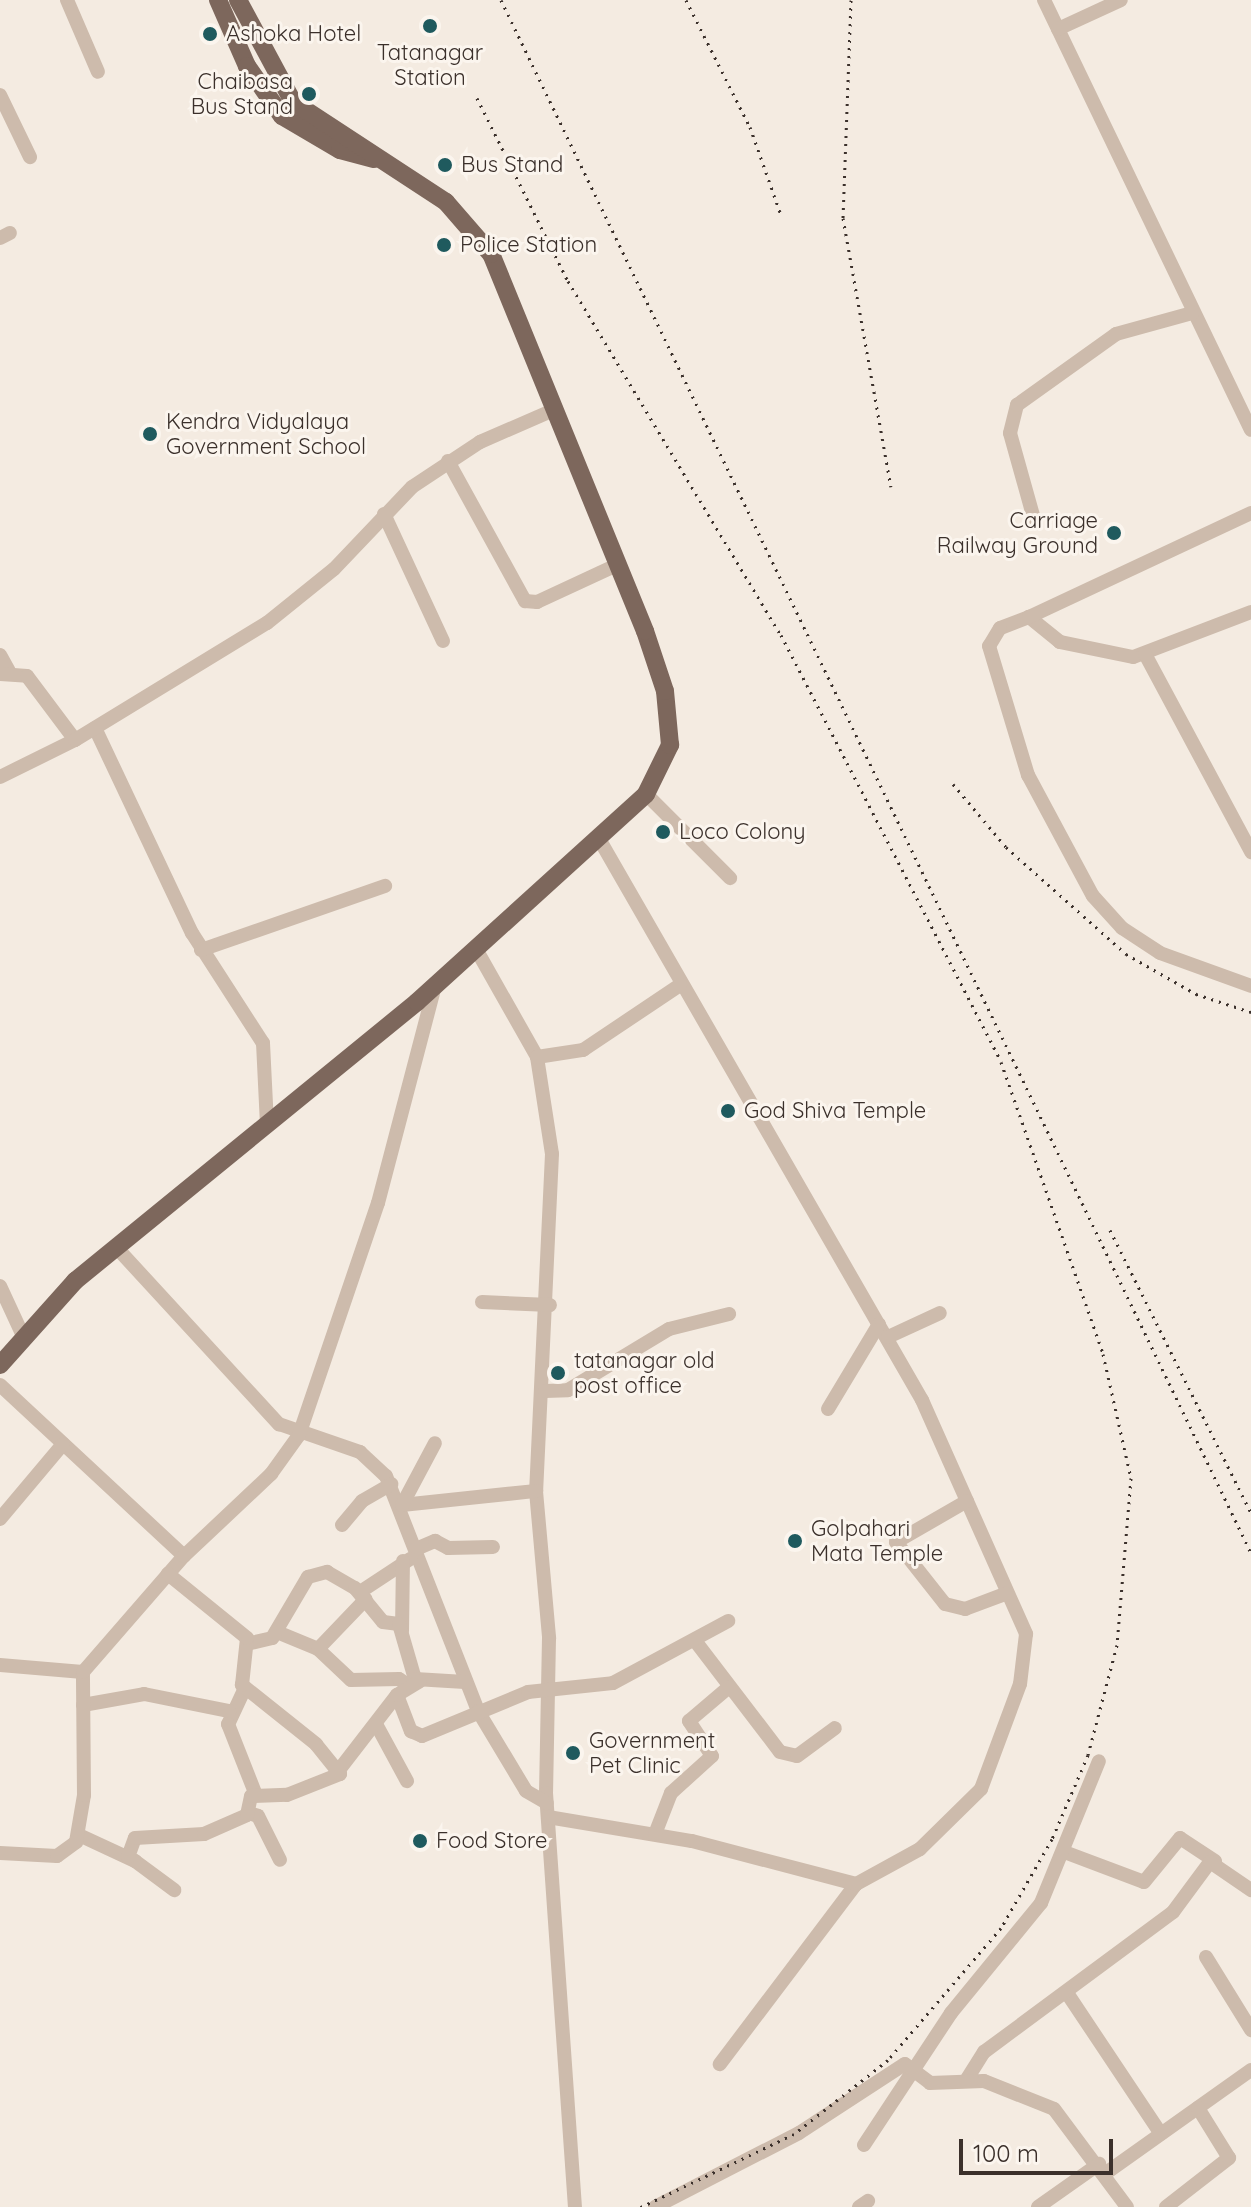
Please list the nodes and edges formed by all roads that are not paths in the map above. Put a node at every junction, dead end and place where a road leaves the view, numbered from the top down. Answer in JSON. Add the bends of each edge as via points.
{"nodes":[{"id":1,"x":67,"y":0,"type":"edge"},
{"id":2,"x":218,"y":0,"type":"edge"},
{"id":3,"x":238,"y":0,"type":"edge"},
{"id":4,"x":1044,"y":0,"type":"edge"},
{"id":5,"x":1121,"y":0,"type":"edge"},
{"id":6,"x":1058,"y":29,"type":"junction"},
{"id":7,"x":98,"y":72,"type":"dead end"},
{"id":8,"x":0,"y":95,"type":"edge"},
{"id":9,"x":30,"y":157,"type":"dead end"},
{"id":10,"x":381,"y":160,"type":"junction"},
{"id":11,"x":1192,"y":313,"type":"junction"},
{"id":12,"x":556,"y":409,"type":"junction"},
{"id":13,"x":1251,"y":430,"type":"edge"},
{"id":14,"x":448,"y":461,"type":"junction"},
{"id":15,"x":1251,"y":513,"type":"edge"},
{"id":16,"x":384,"y":514,"type":"junction"},
{"id":17,"x":1034,"y":519,"type":"dead end"},
{"id":18,"x":619,"y":564,"type":"junction"},
{"id":19,"x":1251,"y":612,"type":"edge"},
{"id":20,"x":1029,"y":617,"type":"junction"},
{"id":21,"x":443,"y":641,"type":"dead end"},
{"id":22,"x":1145,"y":654,"type":"junction"},
{"id":23,"x":0,"y":655,"type":"edge"},
{"id":24,"x":4,"y":673,"type":"edge"},
{"id":25,"x":95,"y":728,"type":"junction"},
{"id":26,"x":75,"y":740,"type":"junction"},
{"id":27,"x":0,"y":777,"type":"edge"},
{"id":28,"x":646,"y":794,"type":"junction"},
{"id":29,"x":598,"y":837,"type":"junction"},
{"id":30,"x":1251,"y":852,"type":"edge"},
{"id":31,"x":730,"y":878,"type":"dead end"},
{"id":32,"x":385,"y":886,"type":"dead end"},
{"id":33,"x":476,"y":949,"type":"junction"},
{"id":34,"x":201,"y":950,"type":"junction"},
{"id":35,"x":680,"y":985,"type":"junction"},
{"id":36,"x":435,"y":986,"type":"junction"},
{"id":37,"x":1251,"y":986,"type":"edge"},
{"id":38,"x":537,"y":1057,"type":"junction"},
{"id":39,"x":267,"y":1124,"type":"junction"},
{"id":40,"x":116,"y":1247,"type":"junction"},
{"id":41,"x":0,"y":1286,"type":"edge"},
{"id":42,"x":482,"y":1302,"type":"dead end"},
{"id":43,"x":550,"y":1305,"type":"junction"},
{"id":44,"x":940,"y":1313,"type":"dead end"},
{"id":45,"x":729,"y":1314,"type":"dead end"},
{"id":46,"x":879,"y":1324,"type":"junction"},
{"id":47,"x":888,"y":1337,"type":"junction"},
{"id":48,"x":24,"y":1338,"type":"junction"},
{"id":49,"x":0,"y":1365,"type":"edge"},
{"id":50,"x":0,"y":1385,"type":"edge"},
{"id":51,"x":545,"y":1391,"type":"junction"},
{"id":52,"x":828,"y":1409,"type":"dead end"},
{"id":53,"x":299,"y":1435,"type":"junction"},
{"id":54,"x":435,"y":1443,"type":"dead end"},
{"id":55,"x":63,"y":1444,"type":"junction"},
{"id":56,"x":391,"y":1484,"type":"junction"},
{"id":57,"x":536,"y":1491,"type":"junction"},
{"id":58,"x":967,"y":1501,"type":"junction"},
{"id":59,"x":402,"y":1505,"type":"junction"},
{"id":60,"x":0,"y":1519,"type":"edge"},
{"id":61,"x":342,"y":1525,"type":"dead end"},
{"id":62,"x":493,"y":1547,"type":"dead end"},
{"id":63,"x":417,"y":1553,"type":"junction"},
{"id":64,"x":184,"y":1556,"type":"junction"},
{"id":65,"x":403,"y":1561,"type":"junction"},
{"id":66,"x":168,"y":1574,"type":"junction"},
{"id":67,"x":1005,"y":1594,"type":"junction"},
{"id":68,"x":363,"y":1596,"type":"junction"},
{"id":69,"x":728,"y":1621,"type":"dead end"},
{"id":70,"x":402,"y":1631,"type":"junction"},
{"id":71,"x":277,"y":1632,"type":"junction"},
{"id":72,"x":696,"y":1642,"type":"junction"},
{"id":73,"x":251,"y":1643,"type":"junction"},
{"id":74,"x":318,"y":1649,"type":"junction"},
{"id":75,"x":0,"y":1665,"type":"edge"},
{"id":76,"x":83,"y":1672,"type":"junction"},
{"id":77,"x":465,"y":1682,"type":"junction"},
{"id":78,"x":729,"y":1687,"type":"junction"},
{"id":79,"x":245,"y":1688,"type":"junction"},
{"id":80,"x":408,"y":1688,"type":"junction"},
{"id":81,"x":548,"y":1688,"type":"junction"},
{"id":82,"x":83,"y":1705,"type":"junction"},
{"id":83,"x":229,"y":1711,"type":"junction"},
{"id":84,"x":478,"y":1711,"type":"junction"},
{"id":85,"x":376,"y":1724,"type":"junction"},
{"id":86,"x":835,"y":1728,"type":"dead end"},
{"id":87,"x":1099,"y":1761,"type":"dead end"},
{"id":88,"x":339,"y":1770,"type":"junction"},
{"id":89,"x":407,"y":1781,"type":"dead end"},
{"id":90,"x":256,"y":1795,"type":"junction"},
{"id":91,"x":548,"y":1810,"type":"junction"},
{"id":92,"x":249,"y":1813,"type":"junction"},
{"id":93,"x":655,"y":1834,"type":"junction"},
{"id":94,"x":79,"y":1835,"type":"junction"},
{"id":95,"x":0,"y":1853,"type":"edge"},
{"id":96,"x":1067,"y":1853,"type":"junction"},
{"id":97,"x":128,"y":1857,"type":"junction"},
{"id":98,"x":280,"y":1860,"type":"dead end"},
{"id":99,"x":1215,"y":1861,"type":"junction"},
{"id":100,"x":856,"y":1884,"type":"junction"},
{"id":101,"x":174,"y":1890,"type":"dead end"},
{"id":102,"x":1251,"y":1890,"type":"edge"},
{"id":103,"x":1206,"y":1957,"type":"dead end"},
{"id":104,"x":1067,"y":1993,"type":"junction"},
{"id":105,"x":1251,"y":2030,"type":"edge"},
{"id":106,"x":720,"y":2064,"type":"dead end"},
{"id":107,"x":1251,"y":2070,"type":"edge"},
{"id":108,"x":916,"y":2071,"type":"junction"},
{"id":109,"x":967,"y":2079,"type":"junction"},
{"id":110,"x":1198,"y":2108,"type":"junction"},
{"id":111,"x":1161,"y":2134,"type":"junction"},
{"id":112,"x":864,"y":2145,"type":"dead end"},
{"id":113,"x":1102,"y":2169,"type":"junction"},
{"id":114,"x":572,"y":2207,"type":"edge"},
{"id":115,"x":655,"y":2207,"type":"edge"},
{"id":116,"x":1038,"y":2207,"type":"edge"},
{"id":117,"x":1127,"y":2207,"type":"edge"},
{"id":118,"x":1166,"y":2207,"type":"edge"}],
"edges":[{"from":1,"to":7,"type":"street"},
{"from":2,"to":10,"type":"main road","via":[[247,66],[282,116],[340,150]]},
{"from":3,"to":10,"type":"main road","via":[[293,102]]},
{"from":4,"to":6,"type":"street"},
{"from":5,"to":6,"type":"street"},
{"from":6,"to":11,"type":"street"},
{"from":8,"to":9,"type":"street"},
{"from":10,"to":12,"type":"main road","via":[[446,202],[491,254]]},
{"from":11,"to":13,"type":"street"},
{"from":11,"to":17,"type":"street","via":[[1116,334],[1017,405],[1010,433]]},
{"from":12,"to":14,"type":"street"},
{"from":12,"to":18,"type":"main road"},
{"from":14,"to":16,"type":"street"},
{"from":14,"to":18,"type":"street","via":[[525,601],[537,602]]},
{"from":15,"to":20,"type":"street"},
{"from":16,"to":21,"type":"street"},
{"from":16,"to":25,"type":"street","via":[[300,600]]},
{"from":18,"to":28,"type":"main road","via":[[670,717],[663,771]]},
{"from":19,"to":22,"type":"street"},
{"from":20,"to":22,"type":"street","via":[[1060,642],[1115,657]]},
{"from":20,"to":37,"type":"street","via":[[1000,628],[989,660],[1028,775],[1072,865],[1122,928],[1171,958]]},
{"from":22,"to":30,"type":"street"},
{"from":23,"to":24,"type":"street"},
{"from":24,"to":26,"type":"street","via":[[27,676]]},
{"from":25,"to":26,"type":"street"},
{"from":25,"to":34,"type":"street"},
{"from":26,"to":27,"type":"street"},
{"from":28,"to":29,"type":"main road"},
{"from":28,"to":31,"type":"street"},
{"from":29,"to":33,"type":"main road"},
{"from":29,"to":35,"type":"street"},
{"from":32,"to":34,"type":"street"},
{"from":33,"to":36,"type":"main road"},
{"from":33,"to":38,"type":"street"},
{"from":34,"to":39,"type":"street","via":[[263,1043]]},
{"from":35,"to":38,"type":"street","via":[[583,1050]]},
{"from":35,"to":46,"type":"street"},
{"from":36,"to":39,"type":"main road"},
{"from":36,"to":53,"type":"street","via":[[378,1203]]},
{"from":38,"to":43,"type":"street","via":[[552,1154]]},
{"from":39,"to":40,"type":"main road"},
{"from":40,"to":48,"type":"main road"},
{"from":40,"to":53,"type":"street","via":[[227,1374]]},
{"from":41,"to":48,"type":"street"},
{"from":42,"to":43,"type":"street"},
{"from":43,"to":51,"type":"street"},
{"from":44,"to":47,"type":"street"},
{"from":45,"to":51,"type":"street","via":[[669,1329],[568,1390]]},
{"from":46,"to":47,"type":"street"},
{"from":46,"to":52,"type":"street"},
{"from":47,"to":58,"type":"street"},
{"from":48,"to":49,"type":"main road"},
{"from":50,"to":55,"type":"street"},
{"from":51,"to":57,"type":"street"},
{"from":53,"to":56,"type":"street","via":[[360,1452]]},
{"from":53,"to":64,"type":"street","via":[[242,1506]]},
{"from":54,"to":59,"type":"street"},
{"from":55,"to":60,"type":"street"},
{"from":55,"to":64,"type":"street"},
{"from":56,"to":59,"type":"street"},
{"from":56,"to":61,"type":"street","via":[[362,1501]]},
{"from":57,"to":59,"type":"street"},
{"from":57,"to":81,"type":"street"},
{"from":58,"to":67,"type":"street"},
{"from":58,"to":67,"type":"street","via":[[896,1542],[954,1609]]},
{"from":59,"to":63,"type":"street"},
{"from":62,"to":63,"type":"street","via":[[448,1548],[435,1541]]},
{"from":63,"to":65,"type":"street"},
{"from":63,"to":77,"type":"street"},
{"from":64,"to":66,"type":"street"},
{"from":65,"to":68,"type":"street"},
{"from":65,"to":70,"type":"street","via":[[408,1592]]},
{"from":66,"to":73,"type":"street"},
{"from":66,"to":76,"type":"street"},
{"from":67,"to":100,"type":"street","via":[[1026,1634],[1027,1653],[981,1789],[920,1849]]},
{"from":68,"to":70,"type":"street","via":[[383,1622],[396,1622]]},
{"from":68,"to":71,"type":"street","via":[[327,1572],[312,1573]]},
{"from":68,"to":74,"type":"street"},
{"from":69,"to":72,"type":"street"},
{"from":70,"to":80,"type":"street"},
{"from":71,"to":73,"type":"street"},
{"from":71,"to":74,"type":"street"},
{"from":72,"to":78,"type":"street"},
{"from":72,"to":81,"type":"street","via":[[613,1683]]},
{"from":73,"to":79,"type":"street","via":[[240,1680]]},
{"from":74,"to":80,"type":"street","via":[[351,1680],[399,1679]]},
{"from":75,"to":76,"type":"street"},
{"from":76,"to":82,"type":"street"},
{"from":77,"to":80,"type":"street"},
{"from":77,"to":84,"type":"street"},
{"from":78,"to":86,"type":"street","via":[[789,1757]]},
{"from":78,"to":93,"type":"street","via":[[689,1721],[712,1756],[671,1793]]},
{"from":79,"to":83,"type":"street"},
{"from":79,"to":88,"type":"street"},
{"from":80,"to":84,"type":"street","via":[[418,1736]]},
{"from":80,"to":85,"type":"street"},
{"from":81,"to":84,"type":"street"},
{"from":81,"to":91,"type":"street"},
{"from":82,"to":83,"type":"street","via":[[144,1694]]},
{"from":82,"to":94,"type":"street"},
{"from":83,"to":90,"type":"street"},
{"from":84,"to":91,"type":"street","via":[[526,1791]]},
{"from":85,"to":88,"type":"street"},
{"from":85,"to":89,"type":"street"},
{"from":87,"to":96,"type":"street"},
{"from":88,"to":90,"type":"street","via":[[319,1786]]},
{"from":90,"to":92,"type":"street","via":[[247,1799]]},
{"from":91,"to":93,"type":"street"},
{"from":91,"to":114,"type":"street"},
{"from":92,"to":97,"type":"street","via":[[186,1839],[135,1838]]},
{"from":92,"to":98,"type":"street","via":[[256,1813]]},
{"from":93,"to":100,"type":"street"},
{"from":94,"to":95,"type":"street","via":[[57,1856]]},
{"from":94,"to":97,"type":"street"},
{"from":96,"to":99,"type":"street","via":[[1144,1882],[1180,1838]]},
{"from":96,"to":108,"type":"street","via":[[1021,1934],[951,2013]]},
{"from":97,"to":101,"type":"street"},
{"from":99,"to":102,"type":"street"},
{"from":99,"to":104,"type":"street","via":[[1173,1912]]},
{"from":100,"to":106,"type":"street"},
{"from":103,"to":105,"type":"street"},
{"from":104,"to":109,"type":"street","via":[[984,2052]]},
{"from":104,"to":111,"type":"street"},
{"from":107,"to":110,"type":"street"},
{"from":108,"to":109,"type":"street","via":[[939,2084]]},
{"from":108,"to":112,"type":"street"},
{"from":108,"to":115,"type":"street","via":[[899,2065],[799,2133]]},
{"from":109,"to":113,"type":"street","via":[[1054,2109]]},
{"from":110,"to":111,"type":"street"},
{"from":110,"to":118,"type":"street","via":[[1229,2158]]},
{"from":111,"to":113,"type":"street"},
{"from":113,"to":116,"type":"street"},
{"from":113,"to":117,"type":"street"}]}
